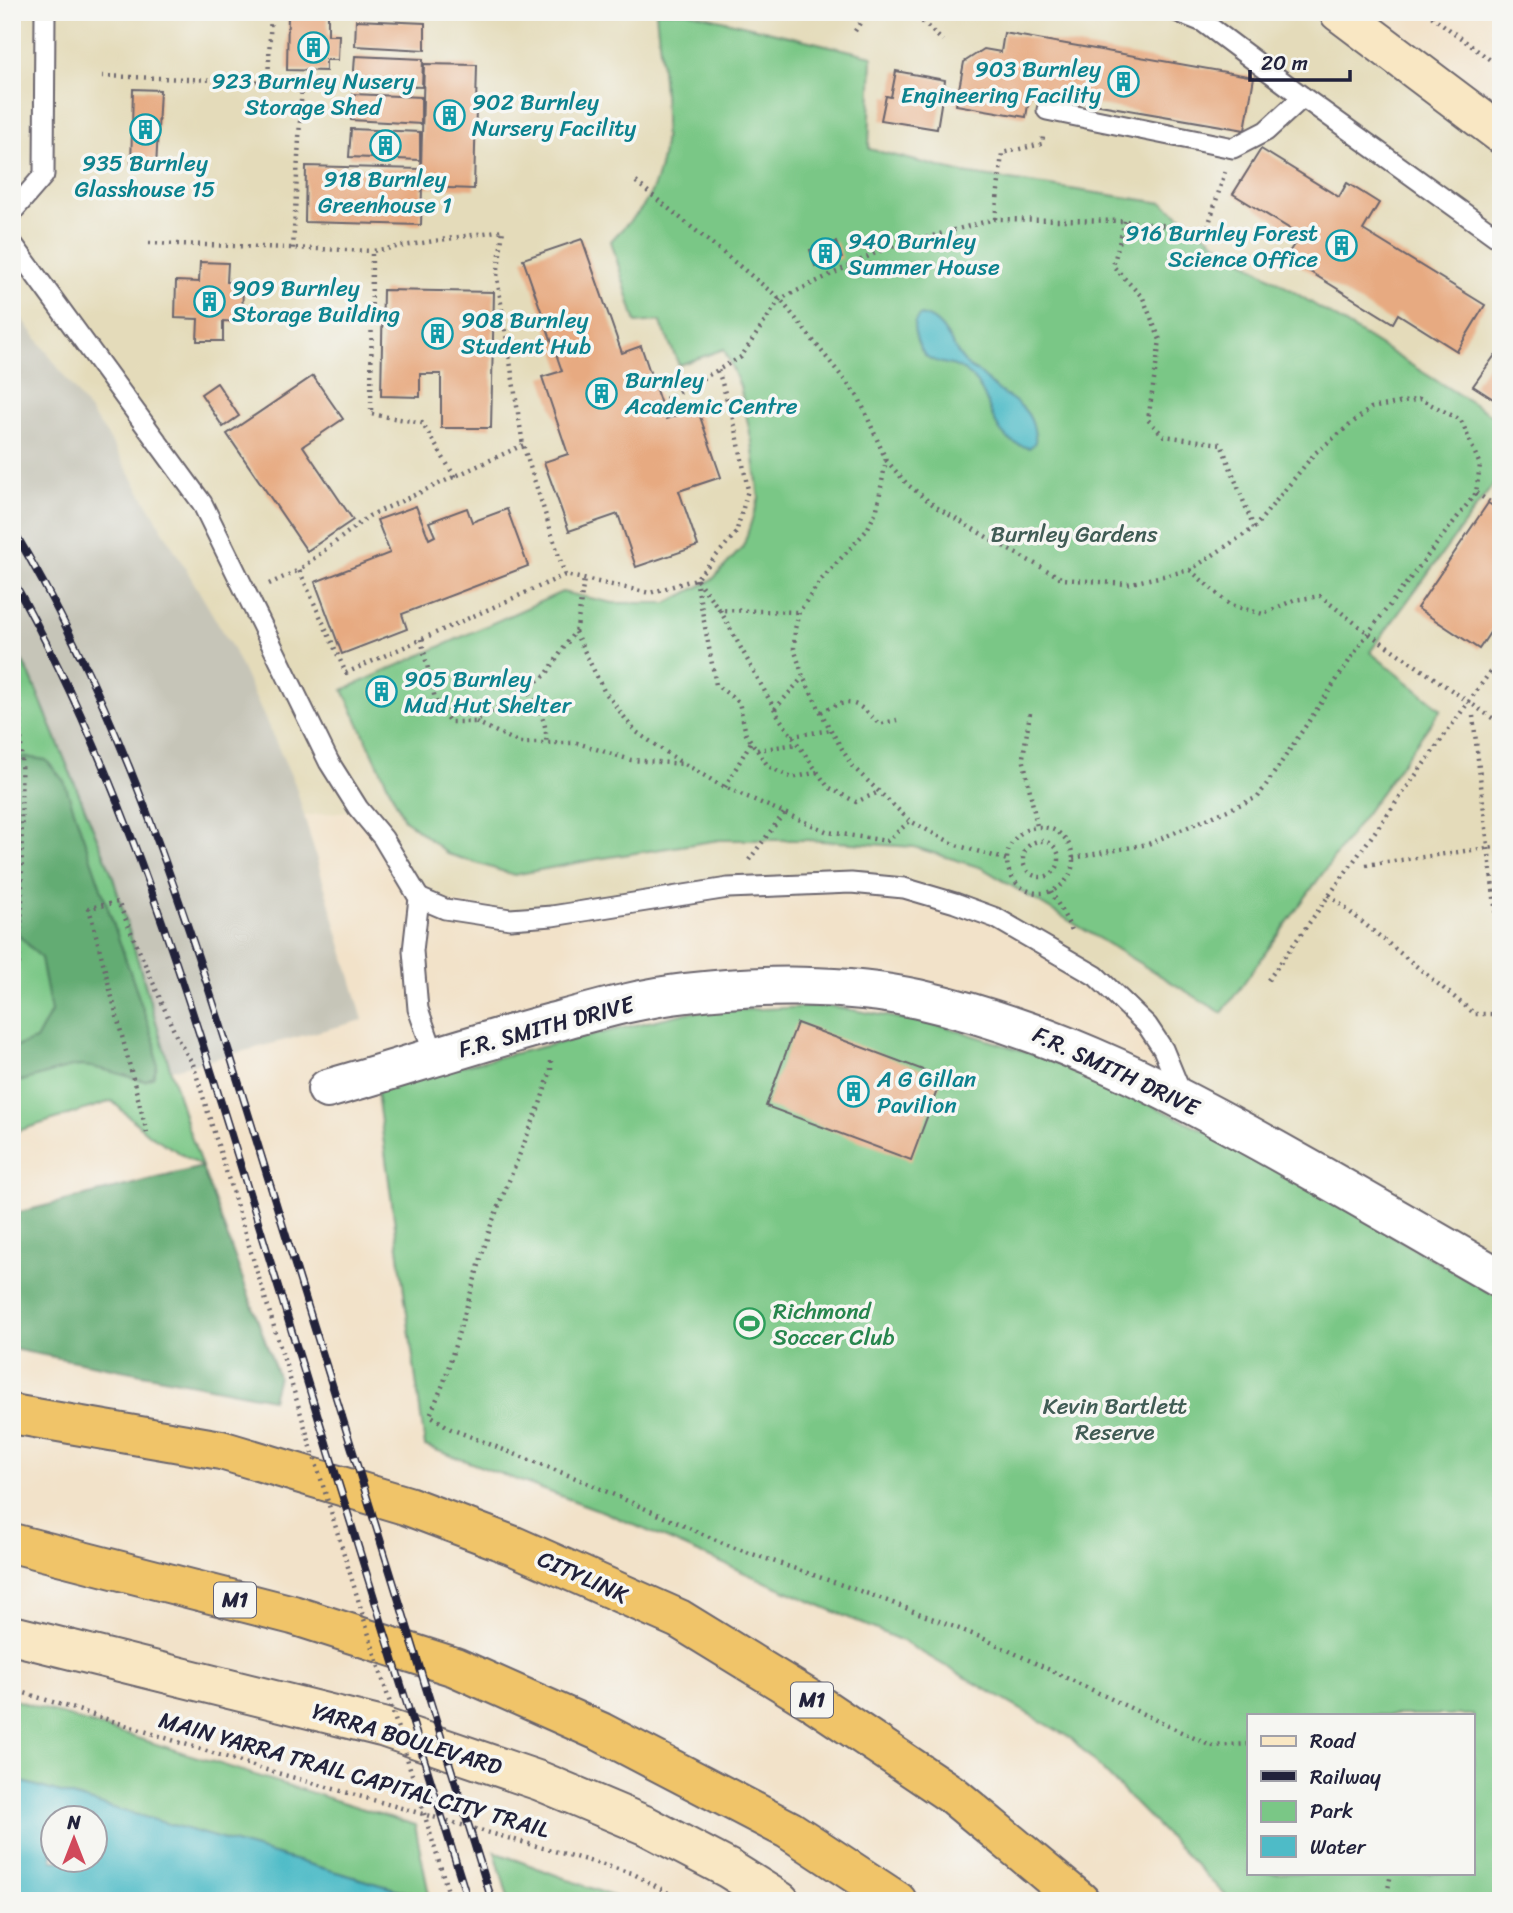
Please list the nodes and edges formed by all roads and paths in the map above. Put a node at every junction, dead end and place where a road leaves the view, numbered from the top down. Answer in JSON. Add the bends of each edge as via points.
{"nodes":[{"id":1,"x":45,"y":12,"type":"edge"},
{"id":2,"x":271,"y":12,"type":"edge"},
{"id":3,"x":867,"y":12,"type":"edge"},
{"id":4,"x":912,"y":12,"type":"edge"},
{"id":5,"x":1178,"y":12,"type":"edge"},
{"id":6,"x":1339,"y":12,"type":"edge"},
{"id":7,"x":1426,"y":12,"type":"edge"},
{"id":8,"x":855,"y":32,"type":"dead end"},
{"id":9,"x":943,"y":41,"type":"dead end"},
{"id":10,"x":1501,"y":68,"type":"edge"},
{"id":11,"x":102,"y":76,"type":"dead end"},
{"id":12,"x":268,"y":82,"type":"junction"},
{"id":13,"x":1303,"y":97,"type":"junction"},
{"id":14,"x":1048,"y":110,"type":"joint"},
{"id":15,"x":1501,"y":134,"type":"edge"},
{"id":16,"x":1233,"y":148,"type":"junction"},
{"id":17,"x":636,"y":182,"type":"dead end"},
{"id":18,"x":12,"y":212,"type":"edge"},
{"id":19,"x":995,"y":219,"type":"junction"},
{"id":20,"x":1125,"y":221,"type":"junction"},
{"id":21,"x":1501,"y":240,"type":"edge"},
{"id":22,"x":12,"y":243,"type":"edge"},
{"id":23,"x":149,"y":243,"type":"dead end"},
{"id":24,"x":293,"y":248,"type":"junction"},
{"id":25,"x":372,"y":251,"type":"junction"},
{"id":26,"x":780,"y":299,"type":"junction"},
{"id":27,"x":718,"y":370,"type":"junction"},
{"id":28,"x":666,"y":399,"type":"dead end"},
{"id":29,"x":523,"y":445,"type":"junction"},
{"id":30,"x":886,"y":460,"type":"junction"},
{"id":31,"x":455,"y":477,"type":"junction"},
{"id":32,"x":1476,"y":493,"type":"junction"},
{"id":33,"x":1501,"y":509,"type":"edge"},
{"id":34,"x":1254,"y":528,"type":"junction"},
{"id":35,"x":1190,"y":570,"type":"junction"},
{"id":36,"x":565,"y":575,"type":"junction"},
{"id":37,"x":584,"y":579,"type":"junction"},
{"id":38,"x":696,"y":579,"type":"junction"},
{"id":39,"x":720,"y":610,"type":"junction"},
{"id":40,"x":799,"y":612,"type":"junction"},
{"id":41,"x":575,"y":631,"type":"junction"},
{"id":42,"x":1368,"y":633,"type":"junction"},
{"id":43,"x":421,"y":639,"type":"junction"},
{"id":44,"x":1501,"y":657,"type":"edge"},
{"id":45,"x":803,"y":677,"type":"junction"},
{"id":46,"x":12,"y":684,"type":"edge"},
{"id":47,"x":525,"y":688,"type":"junction"},
{"id":48,"x":1469,"y":702,"type":"junction"},
{"id":49,"x":775,"y":709,"type":"junction"},
{"id":50,"x":821,"y":712,"type":"junction"},
{"id":51,"x":1030,"y":713,"type":"dead end"},
{"id":52,"x":1473,"y":716,"type":"dead end"},
{"id":53,"x":897,"y":720,"type":"dead end"},
{"id":54,"x":476,"y":722,"type":"junction"},
{"id":55,"x":1501,"y":724,"type":"edge"},
{"id":56,"x":831,"y":730,"type":"junction"},
{"id":57,"x":792,"y":736,"type":"junction"},
{"id":58,"x":751,"y":742,"type":"junction"},
{"id":59,"x":546,"y":744,"type":"junction"},
{"id":60,"x":797,"y":744,"type":"junction"},
{"id":61,"x":757,"y":750,"type":"junction"},
{"id":62,"x":685,"y":764,"type":"junction"},
{"id":63,"x":818,"y":772,"type":"junction"},
{"id":64,"x":725,"y":787,"type":"junction"},
{"id":65,"x":879,"y":792,"type":"junction"},
{"id":66,"x":784,"y":813,"type":"junction"},
{"id":67,"x":910,"y":821,"type":"junction"},
{"id":68,"x":1037,"y":827,"type":"junction"},
{"id":69,"x":1501,"y":846,"type":"edge"},
{"id":70,"x":1056,"y":848,"type":"joint"},
{"id":71,"x":1488,"y":848,"type":"junction"},
{"id":72,"x":1073,"y":858,"type":"junction"},
{"id":73,"x":1007,"y":860,"type":"junction"},
{"id":74,"x":1366,"y":865,"type":"dead end"},
{"id":75,"x":729,"y":888,"type":"junction"},
{"id":76,"x":1329,"y":895,"type":"junction"},
{"id":77,"x":419,"y":898,"type":"junction"},
{"id":78,"x":1501,"y":958,"type":"edge"},
{"id":79,"x":1268,"y":979,"type":"dead end"},
{"id":80,"x":12,"y":980,"type":"edge"},
{"id":81,"x":1501,"y":1010,"type":"edge"},
{"id":82,"x":550,"y":1023,"type":"junction"},
{"id":83,"x":435,"y":1057,"type":"junction"},
{"id":84,"x":327,"y":1089,"type":"dead end"},
{"id":85,"x":1183,"y":1099,"type":"junction"},
{"id":86,"x":147,"y":1133,"type":"dead end"},
{"id":87,"x":1501,"y":1279,"type":"edge"},
{"id":88,"x":12,"y":1414,"type":"edge"},
{"id":89,"x":12,"y":1543,"type":"edge"},
{"id":90,"x":12,"y":1635,"type":"edge"},
{"id":91,"x":12,"y":1689,"type":"edge"},
{"id":92,"x":1247,"y":1744,"type":"edge"},
{"id":93,"x":1391,"y":1874,"type":"edge"},
{"id":94,"x":451,"y":1901,"type":"edge"},
{"id":95,"x":683,"y":1901,"type":"edge"},
{"id":96,"x":780,"y":1901,"type":"edge"},
{"id":97,"x":897,"y":1901,"type":"edge"},
{"id":98,"x":1080,"y":1901,"type":"edge"},
{"id":99,"x":1386,"y":1901,"type":"edge"}],
"edges":[{"from":1,"to":18,"type":"lane","via":[[44,175]]},
{"from":2,"to":12,"type":"path"},
{"from":3,"to":8,"type":"path"},
{"from":4,"to":9,"type":"path"},
{"from":5,"to":13,"type":"lane","via":[[1203,22]]},
{"from":6,"to":15,"type":"street"},
{"from":7,"to":10,"type":"path"},
{"from":11,"to":12,"type":"path"},
{"from":12,"to":24,"type":"path","via":[[302,83]]},
{"from":13,"to":16,"type":"lane","via":[[1266,131]]},
{"from":13,"to":21,"type":"lane"},
{"from":14,"to":16,"type":"lane"},
{"from":14,"to":19,"type":"path","via":[[1042,144],[1002,153]]},
{"from":16,"to":20,"type":"path","via":[[1206,230]]},
{"from":17,"to":26,"type":"path"},
{"from":19,"to":20,"type":"path"},
{"from":19,"to":26,"type":"path","via":[[884,249]]},
{"from":20,"to":34,"type":"path","via":[[1113,266],[1143,298],[1160,340],[1148,420],[1164,436],[1221,444]]},
{"from":22,"to":77,"type":"lane","via":[[202,503],[329,762]]},
{"from":23,"to":24,"type":"path"},
{"from":24,"to":25,"type":"path"},
{"from":25,"to":29,"type":"path","via":[[503,230],[497,277]]},
{"from":25,"to":31,"type":"path","via":[[371,414],[422,423]]},
{"from":26,"to":27,"type":"path","via":[[741,357]]},
{"from":26,"to":30,"type":"path","via":[[859,398]]},
{"from":27,"to":28,"type":"path"},
{"from":27,"to":38,"type":"path","via":[[748,490],[736,533]]},
{"from":29,"to":31,"type":"path"},
{"from":29,"to":36,"type":"path"},
{"from":30,"to":35,"type":"path","via":[[907,485],[936,507],[1063,579],[1127,584]]},
{"from":30,"to":40,"type":"path","via":[[877,509],[867,530]]},
{"from":31,"to":43,"type":"path","via":[[369,516],[299,570],[346,673]]},
{"from":32,"to":33,"type":"path"},
{"from":32,"to":34,"type":"path","via":[[1479,465],[1461,420],[1420,399],[1371,408],[1315,453]]},
{"from":32,"to":42,"type":"path"},
{"from":34,"to":35,"type":"path"},
{"from":35,"to":42,"type":"path","via":[[1230,605],[1263,614],[1294,600],[1320,596]]},
{"from":36,"to":37,"type":"path"},
{"from":36,"to":43,"type":"path"},
{"from":37,"to":38,"type":"path","via":[[650,593]]},
{"from":37,"to":41,"type":"path"},
{"from":38,"to":39,"type":"path"},
{"from":38,"to":58,"type":"path","via":[[716,685],[738,702]]},
{"from":39,"to":40,"type":"path"},
{"from":39,"to":49,"type":"path"},
{"from":40,"to":45,"type":"path","via":[[794,648]]},
{"from":41,"to":47,"type":"path","via":[[546,675]]},
{"from":41,"to":62,"type":"path","via":[[604,691],[635,731]]},
{"from":42,"to":48,"type":"path"},
{"from":42,"to":72,"type":"path","via":[[1258,797],[1148,844]]},
{"from":43,"to":54,"type":"path","via":[[436,703],[450,722]]},
{"from":44,"to":48,"type":"path"},
{"from":45,"to":49,"type":"path"},
{"from":45,"to":50,"type":"path"},
{"from":46,"to":80,"type":"path","via":[[21,718],[23,870],[19,964]]},
{"from":47,"to":54,"type":"path"},
{"from":47,"to":59,"type":"path","via":[[547,729]]},
{"from":48,"to":55,"type":"path"},
{"from":48,"to":76,"type":"path"},
{"from":49,"to":57,"type":"path"},
{"from":50,"to":53,"type":"path","via":[[841,702],[863,707],[879,724]]},
{"from":50,"to":56,"type":"path"},
{"from":51,"to":68,"type":"path","via":[[1023,757]]},
{"from":52,"to":71,"type":"path"},
{"from":54,"to":59,"type":"path","via":[[520,743]]},
{"from":56,"to":57,"type":"path"},
{"from":56,"to":65,"type":"path","via":[[852,766]]},
{"from":57,"to":60,"type":"path"},
{"from":58,"to":61,"type":"path"},
{"from":58,"to":64,"type":"path"},
{"from":59,"to":62,"type":"path","via":[[577,743],[631,760]]},
{"from":60,"to":61,"type":"path"},
{"from":60,"to":63,"type":"path"},
{"from":61,"to":63,"type":"path","via":[[768,766],[792,778]]},
{"from":62,"to":64,"type":"path"},
{"from":63,"to":65,"type":"path","via":[[828,787],[856,802]]},
{"from":64,"to":66,"type":"path"},
{"from":65,"to":67,"type":"path"},
{"from":66,"to":67,"type":"path","via":[[828,832],[887,841]]},
{"from":66,"to":75,"type":"path"},
{"from":67,"to":73,"type":"path","via":[[956,845]]},
{"from":68,"to":72,"type":"path","via":[[1058,831]]},
{"from":68,"to":73,"type":"path","via":[[1012,841]]},
{"from":69,"to":71,"type":"path"},
{"from":70,"to":70,"type":"path","via":[[1046,841],[1029,845],[1023,855],[1028,872],[1037,877],[1053,873],[1059,863]]},
{"from":71,"to":74,"type":"path"},
{"from":71,"to":78,"type":"path"},
{"from":72,"to":73,"type":"path","via":[[1061,885],[1041,892],[1021,887]]},
{"from":75,"to":77,"type":"lane","via":[[510,919],[445,909]]},
{"from":75,"to":85,"type":"lane","via":[[851,883],[904,888],[996,918],[1096,976],[1127,1005],[1163,1049]]},
{"from":76,"to":79,"type":"path"},
{"from":76,"to":81,"type":"path","via":[[1475,1014]]},
{"from":77,"to":83,"type":"lane","via":[[413,951],[418,1009]]},
{"from":82,"to":83,"type":"street","name":"F.R. SMITH DRIVE"},
{"from":82,"to":85,"type":"street","name":"F.R. SMITH DRIVE","via":[[685,993],[775,987],[870,991],[1032,1031]]},
{"from":82,"to":92,"type":"path","via":[[551,1070],[491,1225],[430,1415],[451,1429],[732,1547],[979,1637],[1211,1746]]},
{"from":83,"to":84,"type":"street","name":"F.R. SMITH DRIVE"},
{"from":85,"to":87,"type":"street","name":"F.R. SMITH DRIVE"},
{"from":86,"to":94,"type":"path","bridge":true,"via":[[89,908],[118,902],[178,1040],[193,1064]]},
{"from":88,"to":98,"type":"highway","name":"CITYLINK","number":"M1","via":[[221,1450],[408,1506],[514,1546],[679,1619],[954,1796]]},
{"from":89,"to":97,"type":"highway","number":"M1","via":[[293,1615],[455,1667],[601,1732],[789,1830]]},
{"from":90,"to":96,"type":"street","name":"YARRA BOULEVARD","via":[[382,1727],[514,1772],[646,1826]]},
{"from":91,"to":95,"type":"path","name":"MAIN YARRA TRAIL CAPITAL CITY TRAIL","via":[[263,1769],[632,1873]]},
{"from":93,"to":99,"type":"path"}]}
